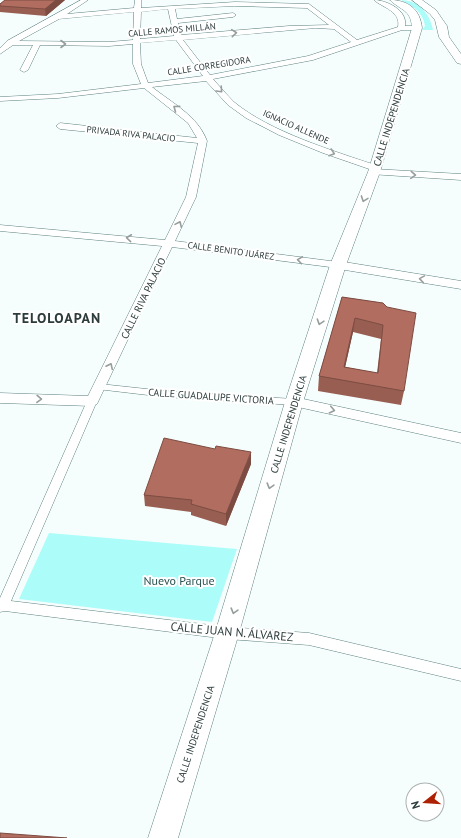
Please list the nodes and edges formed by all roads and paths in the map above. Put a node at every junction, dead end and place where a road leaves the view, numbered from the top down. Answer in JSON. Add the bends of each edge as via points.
{"nodes":[{"id":1,"x":85,"y":0,"type":"edge"},
{"id":2,"x":377,"y":0,"type":"edge"},
{"id":3,"x":394,"y":0,"type":"edge"},
{"id":4,"x":416,"y":0,"type":"edge"},
{"id":5,"x":138,"y":5,"type":"edge"},
{"id":6,"x":171,"y":7,"type":"junction"},
{"id":7,"x":233,"y":15,"type":"dead end"},
{"id":8,"x":59,"y":17,"type":"junction"},
{"id":9,"x":174,"y":21,"type":"junction"},
{"id":10,"x":410,"y":23,"type":"junction"},
{"id":11,"x":335,"y":27,"type":"junction"},
{"id":12,"x":178,"y":38,"type":"junction"},
{"id":13,"x":136,"y":42,"type":"junction"},
{"id":14,"x":355,"y":42,"type":"junction"},
{"id":15,"x":10,"y":43,"type":"junction"},
{"id":16,"x":37,"y":44,"type":"junction"},
{"id":17,"x":0,"y":52,"type":"edge"},
{"id":18,"x":460,"y":58,"type":"edge"},
{"id":19,"x":24,"y":70,"type":"dead end"},
{"id":20,"x":208,"y":78,"type":"junction"},
{"id":21,"x":146,"y":86,"type":"junction"},
{"id":22,"x":0,"y":99,"type":"edge"},
{"id":23,"x":60,"y":126,"type":"dead end"},
{"id":24,"x":203,"y":141,"type":"junction"},
{"id":25,"x":375,"y":170,"type":"junction"},
{"id":26,"x":461,"y":177,"type":"edge"},
{"id":27,"x":0,"y":228,"type":"edge"},
{"id":28,"x":170,"y":243,"type":"junction"},
{"id":29,"x":338,"y":265,"type":"junction"},
{"id":30,"x":461,"y":285,"type":"edge"},
{"id":31,"x":100,"y":387,"type":"junction"},
{"id":32,"x":0,"y":398,"type":"edge"},
{"id":33,"x":92,"y":401,"type":"junction"},
{"id":34,"x":294,"y":402,"type":"junction"},
{"id":35,"x":461,"y":438,"type":"edge"},
{"id":36,"x":1,"y":606,"type":"edge"},
{"id":37,"x":227,"y":633,"type":"junction"},
{"id":38,"x":461,"y":675,"type":"edge"},
{"id":39,"x":162,"y":838,"type":"edge"}],
"edges":[{"from":1,"to":8,"type":"street"},
{"from":2,"to":10,"type":"street","via":[[396,11],[403,24]]},
{"from":3,"to":10,"type":"main road","via":[[403,5]]},
{"from":4,"to":18,"type":"main road","via":[[432,12],[442,26],[444,37]]},
{"from":5,"to":6,"type":"street"},
{"from":5,"to":8,"type":"street"},
{"from":5,"to":13,"type":"street"},
{"from":6,"to":9,"type":"street","name":"IGNACIO ALLENDE"},
{"from":6,"to":11,"type":"street","via":[[259,3],[309,6]]},
{"from":7,"to":9,"type":"street"},
{"from":8,"to":15,"type":"street"},
{"from":9,"to":12,"type":"street","name":"IGNACIO ALLENDE"},
{"from":10,"to":14,"type":"street","name":"CALLE CORREGIDORA"},
{"from":10,"to":25,"type":"main road","name":"CALLE INDEPENDENCIA"},
{"from":12,"to":11,"type":"street","name":"CALLE RAMOS MILLÁN","one_way":true,"via":[[302,27]]},
{"from":11,"to":14,"type":"street"},
{"from":12,"to":13,"type":"street","name":"CALLE RAMOS MILLÁN"},
{"from":12,"to":20,"type":"street","name":"IGNACIO ALLENDE"},
{"from":16,"to":13,"type":"street","name":"CALLE RAMOS MILLÁN","one_way":true},
{"from":13,"to":21,"type":"street","via":[[137,64]]},
{"from":14,"to":20,"type":"street","name":"CALLE CORREGIDORA","via":[[310,58]]},
{"from":15,"to":16,"type":"street","name":"CALLE RAMOS MILLÁN"},
{"from":15,"to":17,"type":"street"},
{"from":16,"to":19,"type":"street"},
{"from":20,"to":21,"type":"street","name":"CALLE CORREGIDORA"},
{"from":20,"to":25,"type":"street","name":"IGNACIO ALLENDE","one_way":true,"via":[[231,103],[249,116],[282,133]]},
{"from":21,"to":22,"type":"street","name":"CALLE CORREGIDORA","via":[[58,96]]},
{"from":24,"to":21,"type":"street","one_way":true,"via":[[191,121]]},
{"from":23,"to":24,"type":"street","name":"PRIVADA RIVA PALACIO"},
{"from":28,"to":24,"type":"street","name":"CALLE RIVA PALACIO","one_way":true,"via":[[191,197]]},
{"from":25,"to":26,"type":"street","one_way":true},
{"from":25,"to":29,"type":"main road","name":"CALLE INDEPENDENCIA","one_way":true},
{"from":28,"to":27,"type":"street","name":"CALLE BENITO JUÁREZ","one_way":true,"via":[[75,232]]},
{"from":29,"to":28,"type":"street","name":"CALLE BENITO JUÁREZ","one_way":true},
{"from":31,"to":28,"type":"street","name":"CALLE RIVA PALACIO","one_way":true},
{"from":30,"to":29,"type":"street","name":"CALLE BENITO JUÁREZ","one_way":true},
{"from":29,"to":34,"type":"main road","name":"CALLE INDEPENDENCIA","one_way":true},
{"from":31,"to":33,"type":"street","name":"CALLE RIVA PALACIO"},
{"from":31,"to":34,"type":"street","name":"CALLE GUADALUPE VICTORIA"},
{"from":32,"to":33,"type":"street","one_way":true},
{"from":33,"to":36,"type":"street","name":"CALLE RIVA PALACIO"},
{"from":34,"to":35,"type":"street","name":"CALLE GUADALUPE VICTORIA","one_way":true},
{"from":34,"to":37,"type":"main road","name":"CALLE INDEPENDENCIA","one_way":true},
{"from":36,"to":37,"type":"street","name":"CALLE JUAN N. ÁLVAREZ"},
{"from":37,"to":38,"type":"street","name":"CALLE JUAN N. ÁLVAREZ","via":[[309,639]]},
{"from":37,"to":39,"type":"main road","name":"CALLE INDEPENDENCIA"}]}
